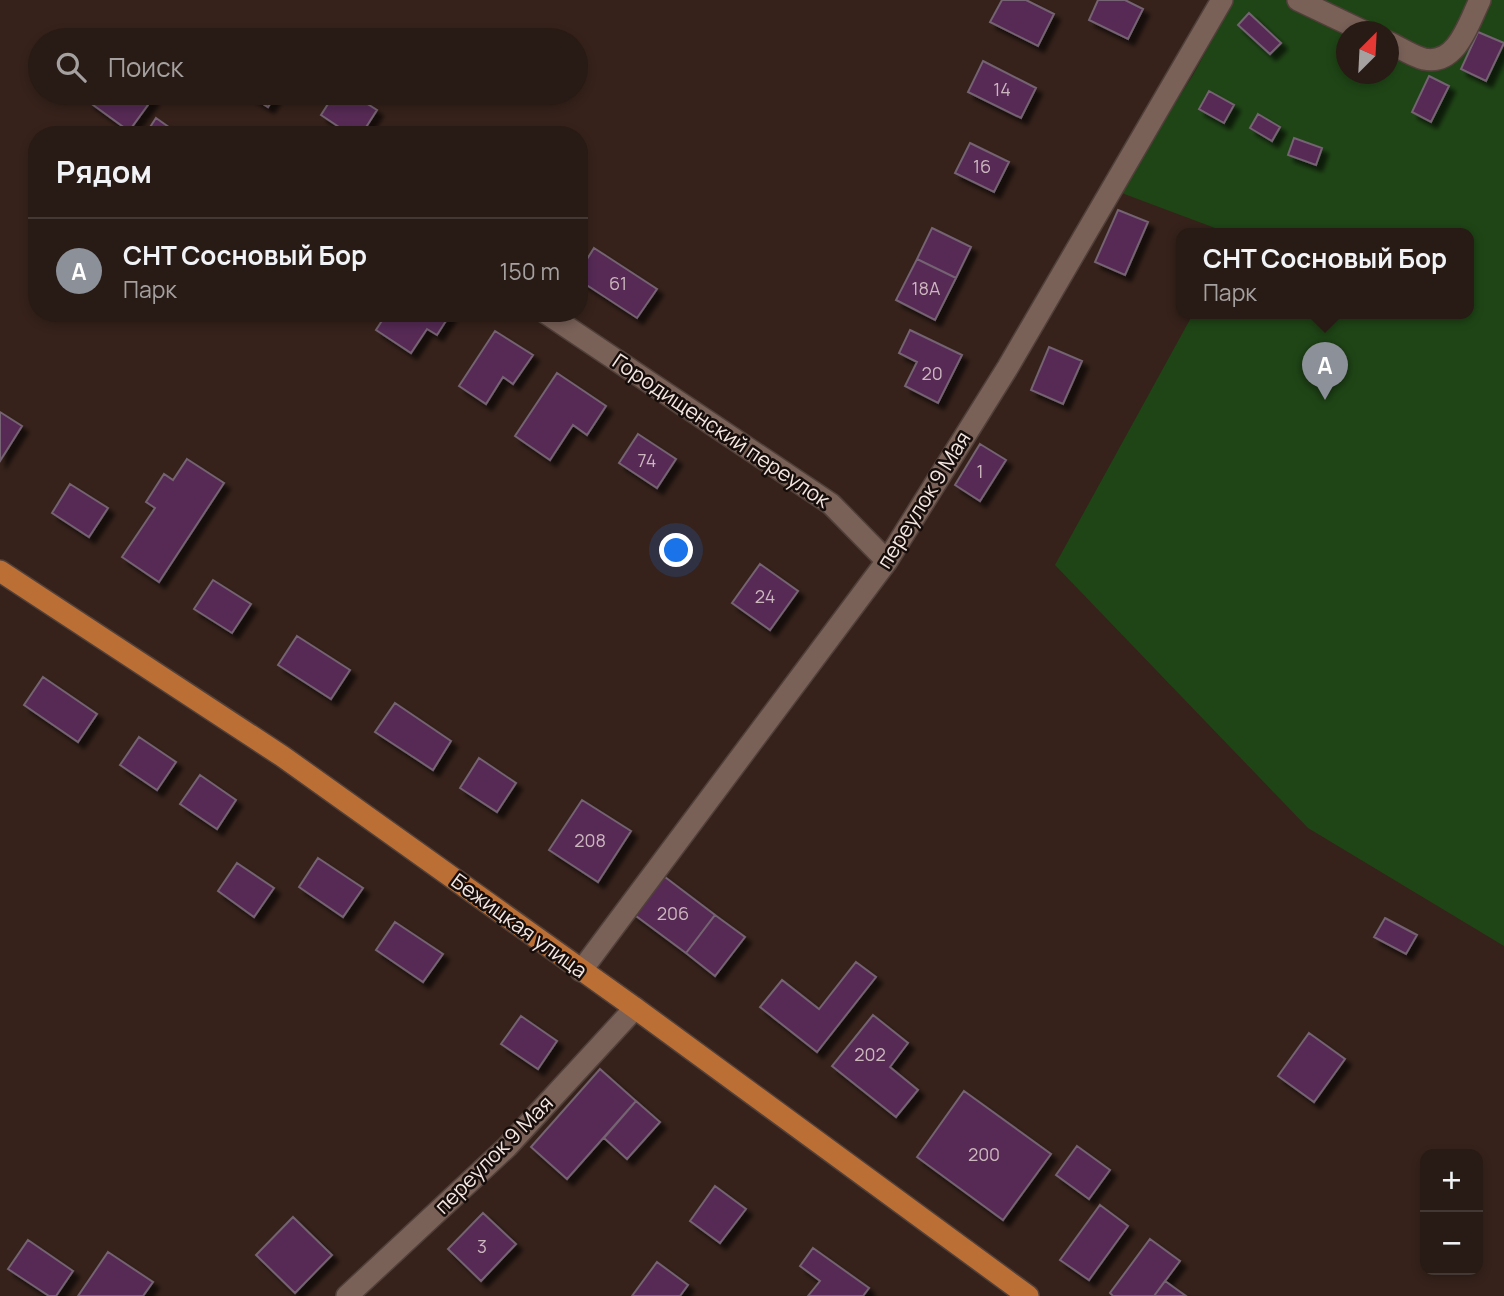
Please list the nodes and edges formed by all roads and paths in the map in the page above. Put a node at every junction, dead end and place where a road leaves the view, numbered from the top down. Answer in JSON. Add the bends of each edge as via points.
{"nodes":[{"id":1,"x":1222,"y":0,"type":"edge"},
{"id":2,"x":1298,"y":0,"type":"edge"},
{"id":3,"x":1480,"y":0,"type":"edge"},
{"id":4,"x":1342,"y":21,"type":"edge"},
{"id":5,"x":1399,"y":47,"type":"edge"},
{"id":6,"x":559,"y":322,"type":"edge"},
{"id":7,"x":887,"y":561,"type":"junction"},
{"id":8,"x":0,"y":571,"type":"edge"},
{"id":9,"x":581,"y":971,"type":"junction"},
{"id":10,"x":635,"y":1008,"type":"junction"},
{"id":11,"x":347,"y":1296,"type":"edge"},
{"id":12,"x":1028,"y":1296,"type":"edge"}],
"edges":[{"from":1,"to":7,"type":"street","name":"переулок 9 Мая","via":[[1015,355]]},
{"from":2,"to":4,"type":"street"},
{"from":3,"to":5,"type":"street","via":[[1457,47],[1439,58],[1424,59]]},
{"from":6,"to":7,"type":"street","name":"Городищенский переулок","via":[[831,504]]},
{"from":7,"to":9,"type":"street","name":"переулок 9 Мая"},
{"from":8,"to":9,"type":"main road","name":"Бежицкая улица","via":[[282,756]]},
{"from":9,"to":10,"type":"main road","name":"Бежицкая улица"},
{"from":10,"to":11,"type":"street","name":"переулок 9 Мая","via":[[507,1147]]},
{"from":10,"to":12,"type":"main road","name":"Бежицкая улица"}]}
